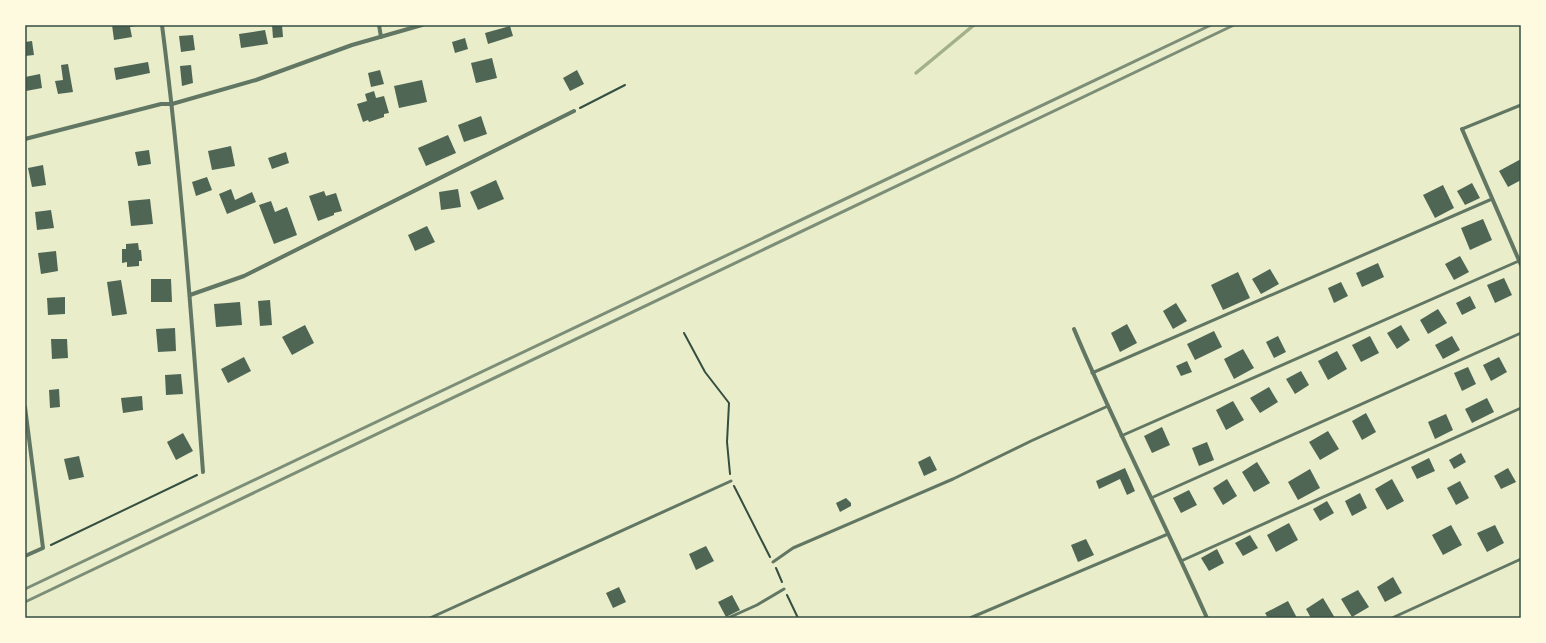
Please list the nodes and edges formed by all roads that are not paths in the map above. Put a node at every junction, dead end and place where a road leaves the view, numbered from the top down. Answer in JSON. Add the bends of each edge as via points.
{"nodes":[{"id":1,"x":162,"y":25,"type":"edge"},
{"id":2,"x":379,"y":25,"type":"edge"},
{"id":3,"x":422,"y":25,"type":"edge"},
{"id":4,"x":381,"y":37,"type":"junction"},
{"id":5,"x":172,"y":104,"type":"junction"},
{"id":6,"x":1521,"y":105,"type":"edge"},
{"id":7,"x":574,"y":111,"type":"road end"},
{"id":8,"x":1462,"y":129,"type":"joint"},
{"id":9,"x":25,"y":139,"type":"edge"},
{"id":10,"x":1492,"y":199,"type":"junction"},
{"id":11,"x":1520,"y":262,"type":"edge"},
{"id":12,"x":190,"y":294,"type":"junction"},
{"id":13,"x":1074,"y":329,"type":"dead end"},
{"id":14,"x":1521,"y":334,"type":"edge"},
{"id":15,"x":1092,"y":373,"type":"junction"},
{"id":16,"x":1108,"y":406,"type":"junction"},
{"id":17,"x":25,"y":407,"type":"edge"},
{"id":18,"x":1521,"y":408,"type":"edge"},
{"id":19,"x":1121,"y":436,"type":"junction"},
{"id":20,"x":203,"y":472,"type":"road end"},
{"id":21,"x":731,"y":481,"type":"road end"},
{"id":22,"x":1151,"y":498,"type":"junction"},
{"id":23,"x":1168,"y":534,"type":"junction"},
{"id":24,"x":25,"y":556,"type":"edge"},
{"id":25,"x":1521,"y":559,"type":"edge"},
{"id":26,"x":1181,"y":561,"type":"junction"},
{"id":27,"x":773,"y":562,"type":"road end"},
{"id":28,"x":784,"y":588,"type":"road end"},
{"id":29,"x":430,"y":618,"type":"edge"},
{"id":30,"x":728,"y":618,"type":"edge"},
{"id":31,"x":970,"y":618,"type":"edge"},
{"id":32,"x":1207,"y":618,"type":"edge"},
{"id":33,"x":1392,"y":618,"type":"edge"}],
"edges":[{"from":1,"to":5,"type":"street"},
{"from":2,"to":4,"type":"street"},
{"from":3,"to":4,"type":"street"},
{"from":4,"to":5,"type":"street","via":[[352,44],[256,80]]},
{"from":5,"to":9,"type":"street","via":[[161,104]]},
{"from":5,"to":12,"type":"street"},
{"from":6,"to":8,"type":"lane"},
{"from":7,"to":12,"type":"street","via":[[244,276]]},
{"from":8,"to":10,"type":"street"},
{"from":10,"to":11,"type":"street"},
{"from":10,"to":15,"type":"lane"},
{"from":11,"to":19,"type":"lane"},
{"from":12,"to":20,"type":"street"},
{"from":13,"to":15,"type":"street"},
{"from":14,"to":22,"type":"lane"},
{"from":15,"to":16,"type":"street"},
{"from":16,"to":19,"type":"street"},
{"from":16,"to":27,"type":"lane","via":[[953,479],[793,548]]},
{"from":17,"to":24,"type":"street","via":[[43,548]]},
{"from":18,"to":26,"type":"lane"},
{"from":19,"to":22,"type":"street"},
{"from":21,"to":29,"type":"lane"},
{"from":22,"to":23,"type":"street"},
{"from":23,"to":26,"type":"street"},
{"from":23,"to":31,"type":"lane"},
{"from":25,"to":33,"type":"lane"},
{"from":26,"to":32,"type":"street"},
{"from":28,"to":30,"type":"lane","via":[[757,605]]}]}
